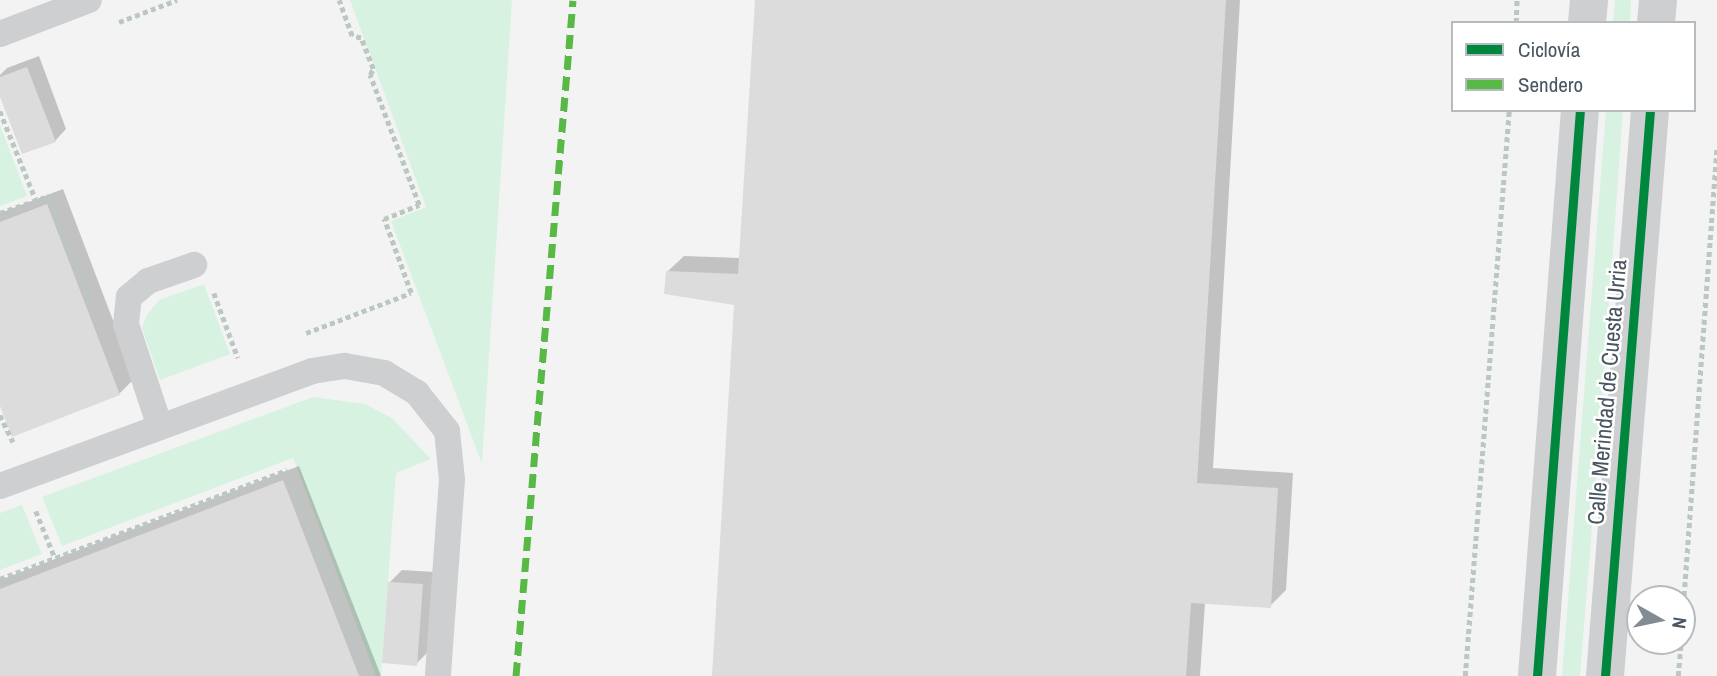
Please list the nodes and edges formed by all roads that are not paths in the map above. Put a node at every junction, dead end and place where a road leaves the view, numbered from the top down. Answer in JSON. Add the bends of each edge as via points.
{"nodes":[{"id":1,"x":89,"y":0,"type":"edge"},
{"id":2,"x":1589,"y":0,"type":"edge"},
{"id":3,"x":1658,"y":0,"type":"edge"},
{"id":4,"x":1587,"y":21,"type":"edge"},
{"id":5,"x":1656,"y":21,"type":"edge"},
{"id":6,"x":0,"y":34,"type":"edge"},
{"id":7,"x":1580,"y":112,"type":"edge"},
{"id":8,"x":1650,"y":112,"type":"edge"},
{"id":9,"x":202,"y":273,"type":"road end"},
{"id":10,"x":160,"y":427,"type":"junction"},
{"id":11,"x":0,"y":486,"type":"edge"},
{"id":12,"x":438,"y":676,"type":"edge"},
{"id":13,"x":1537,"y":676,"type":"edge"},
{"id":14,"x":1605,"y":676,"type":"edge"}],
"edges":[{"from":1,"to":6,"type":"lane"},
{"from":2,"to":4,"type":"street"},
{"from":3,"to":5,"type":"street"},
{"from":7,"to":13,"type":"street","name":"Calle Merindad de Cuesta Urria"},
{"from":8,"to":14,"type":"street","name":"Calle Merindad de Cuesta Urria"},
{"from":9,"to":10,"type":"lane","via":[[148,281],[129,297],[125,324]]},
{"from":10,"to":11,"type":"lane"},
{"from":10,"to":12,"type":"lane","via":[[312,371],[345,366],[384,373],[417,393],[447,431],[452,479]]}]}
